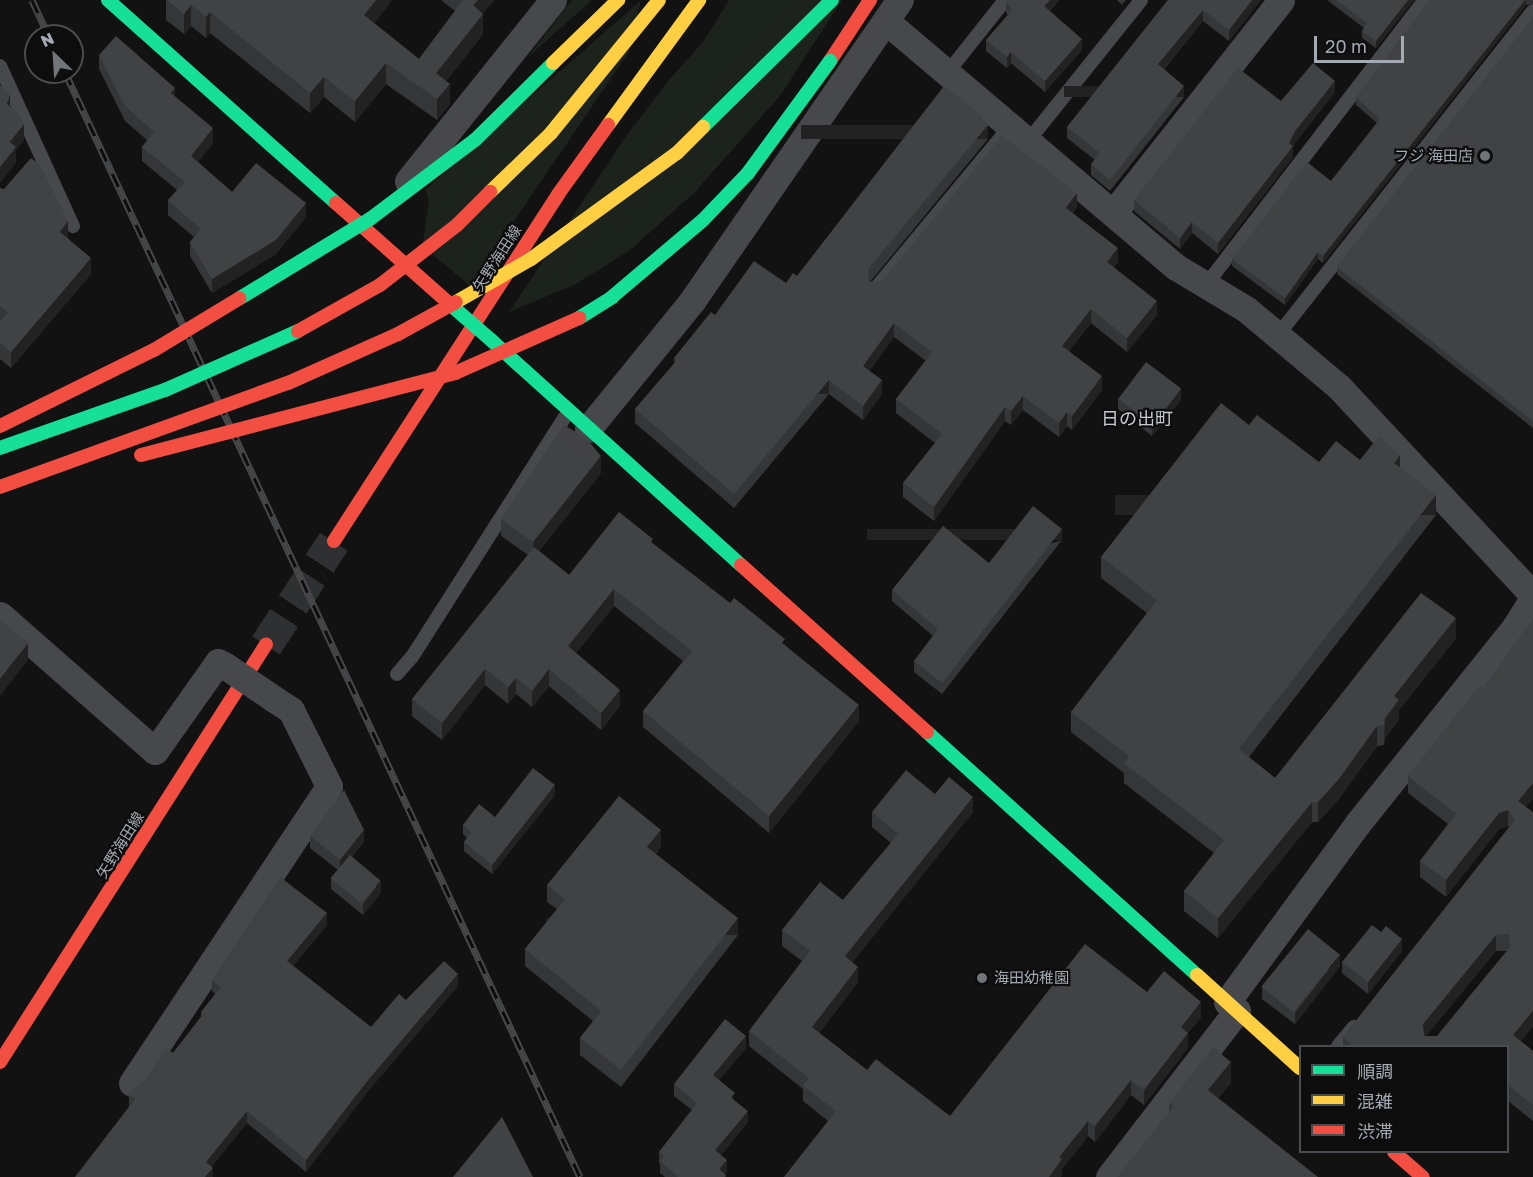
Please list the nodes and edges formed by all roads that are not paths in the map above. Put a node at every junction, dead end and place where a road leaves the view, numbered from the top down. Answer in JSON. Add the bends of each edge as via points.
{"nodes":[{"id":1,"x":108,"y":0,"type":"edge"},
{"id":2,"x":553,"y":0,"type":"edge"},
{"id":3,"x":618,"y":0,"type":"edge"},
{"id":4,"x":658,"y":0,"type":"edge"},
{"id":5,"x":699,"y":0,"type":"edge"},
{"id":6,"x":832,"y":0,"type":"edge"},
{"id":7,"x":870,"y":0,"type":"edge"},
{"id":8,"x":1005,"y":0,"type":"edge"},
{"id":9,"x":1141,"y":0,"type":"edge"},
{"id":10,"x":1281,"y":0,"type":"edge"},
{"id":11,"x":1425,"y":0,"type":"edge"},
{"id":12,"x":894,"y":11,"type":"edge"},
{"id":13,"x":1533,"y":11,"type":"edge"},
{"id":14,"x":1,"y":69,"type":"edge"},
{"id":15,"x":948,"y":72,"type":"junction"},
{"id":16,"x":1020,"y":133,"type":"junction"},
{"id":17,"x":40,"y":148,"type":"junction"},
{"id":18,"x":27,"y":164,"type":"edge"},
{"id":19,"x":1113,"y":213,"type":"junction"},
{"id":20,"x":73,"y":226,"type":"dead end"},
{"id":21,"x":368,"y":232,"type":"junction"},
{"id":22,"x":1206,"y":285,"type":"junction"},
{"id":23,"x":875,"y":289,"type":"edge"},
{"id":24,"x":1278,"y":335,"type":"junction"},
{"id":25,"x":579,"y":420,"type":"junction"},
{"id":26,"x":0,"y":426,"type":"edge"},
{"id":27,"x":0,"y":448,"type":"edge"},
{"id":28,"x":0,"y":487,"type":"edge"},
{"id":29,"x":0,"y":492,"type":"edge"},
{"id":30,"x":334,"y":541,"type":"tunnel mouth"},
{"id":31,"x":1533,"y":597,"type":"edge"},
{"id":32,"x":0,"y":615,"type":"edge"},
{"id":33,"x":266,"y":645,"type":"tunnel mouth"},
{"id":34,"x":397,"y":674,"type":"dead end"},
{"id":35,"x":1232,"y":1006,"type":"junction"},
{"id":36,"x":1360,"y":1019,"type":"edge"},
{"id":37,"x":1340,"y":1045,"type":"edge"},
{"id":38,"x":0,"y":1062,"type":"edge"},
{"id":39,"x":1299,"y":1067,"type":"edge"},
{"id":40,"x":132,"y":1083,"type":"dead end"},
{"id":41,"x":1395,"y":1153,"type":"edge"},
{"id":42,"x":1109,"y":1177,"type":"edge"},
{"id":43,"x":1423,"y":1177,"type":"edge"}],
"edges":[{"from":1,"to":21,"type":"main road"},
{"from":2,"to":21,"type":"street"},
{"from":3,"to":26,"type":"main road","bridge":true,"via":[[475,140],[370,219],[154,350]]},
{"from":4,"to":27,"type":"main road","bridge":true,"via":[[551,133],[457,225],[380,285],[294,333],[165,390]]},
{"from":5,"to":30,"type":"main road","name":"矢野海田線","via":[[559,193]]},
{"from":6,"to":28,"type":"main road","bridge":true,"via":[[677,153],[540,253],[482,288],[398,334],[288,383]]},
{"from":7,"to":29,"type":"main road","bridge":true,"via":[[748,173],[703,220],[612,297],[566,327],[455,373]]},
{"from":8,"to":15,"type":"lane"},
{"from":9,"to":16,"type":"lane"},
{"from":10,"to":19,"type":"street"},
{"from":11,"to":22,"type":"lane"},
{"from":12,"to":15,"type":"street"},
{"from":12,"to":25,"type":"street","via":[[692,302]]},
{"from":13,"to":24,"type":"lane"},
{"from":14,"to":17,"type":"lane"},
{"from":15,"to":16,"type":"street"},
{"from":16,"to":19,"type":"street"},
{"from":16,"to":23,"type":"lane"},
{"from":17,"to":18,"type":"lane"},
{"from":17,"to":20,"type":"lane"},
{"from":19,"to":22,"type":"street","via":[[1176,267]]},
{"from":21,"to":25,"type":"main road","bridge":true},
{"from":22,"to":24,"type":"street"},
{"from":24,"to":31,"type":"street","via":[[1339,387]]},
{"from":25,"to":34,"type":"lane"},
{"from":25,"to":35,"type":"main road"},
{"from":31,"to":35,"type":"street","via":[[1515,627],[1358,823]]},
{"from":32,"to":40,"type":"street","bridge":true,"via":[[155,751],[218,662],[224,665],[291,710],[329,786]]},
{"from":33,"to":38,"type":"main road","name":"矢野海田線"},
{"from":35,"to":39,"type":"main road"},
{"from":35,"to":42,"type":"street"},
{"from":36,"to":37,"type":"lane"},
{"from":41,"to":43,"type":"main road"}]}
